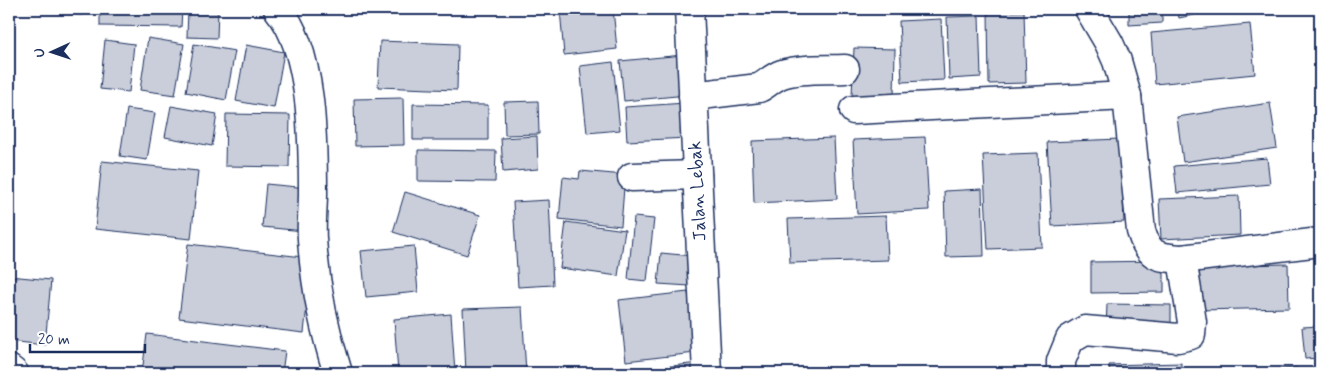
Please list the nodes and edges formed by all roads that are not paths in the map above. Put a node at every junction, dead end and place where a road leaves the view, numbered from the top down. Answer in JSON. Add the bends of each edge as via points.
{"nodes":[{"id":1,"x":278,"y":9,"type":"edge"},
{"id":2,"x":689,"y":9,"type":"edge"},
{"id":3,"x":1089,"y":9,"type":"edge"},
{"id":4,"x":844,"y":69,"type":"dead end"},
{"id":5,"x":693,"y":96,"type":"junction"},
{"id":6,"x":1127,"y":96,"type":"junction"},
{"id":7,"x":854,"y":110,"type":"dead end"},
{"id":8,"x":697,"y":175,"type":"junction"},
{"id":9,"x":632,"y":177,"type":"dead end"},
{"id":10,"x":1320,"y":242,"type":"edge"},
{"id":11,"x":1182,"y":259,"type":"junction"},
{"id":12,"x":9,"y":370,"type":"edge"},
{"id":13,"x":14,"y":373,"type":"edge"},
{"id":14,"x":338,"y":373,"type":"edge"},
{"id":15,"x":706,"y":373,"type":"edge"},
{"id":16,"x":1061,"y":373,"type":"edge"}],
"edges":[{"from":1,"to":14,"type":"street","via":[[293,33],[306,84],[312,146],[315,272]]},
{"from":2,"to":5,"type":"street","name":"Jalan Lebak"},
{"from":3,"to":6,"type":"street","via":[[1117,61]]},
{"from":4,"to":5,"type":"street","via":[[796,71],[773,78],[759,88]]},
{"from":5,"to":8,"type":"street","name":"Jalan Lebak"},
{"from":6,"to":7,"type":"street"},
{"from":6,"to":11,"type":"street","via":[[1145,245],[1154,254]]},
{"from":8,"to":9,"type":"street"},
{"from":8,"to":15,"type":"street","name":"Jalan Lebak"},
{"from":10,"to":11,"type":"street"},
{"from":11,"to":16,"type":"street","via":[[1192,322],[1191,335],[1178,338],[1084,330],[1070,339],[1061,361]]},
{"from":12,"to":13,"type":"street"}]}
